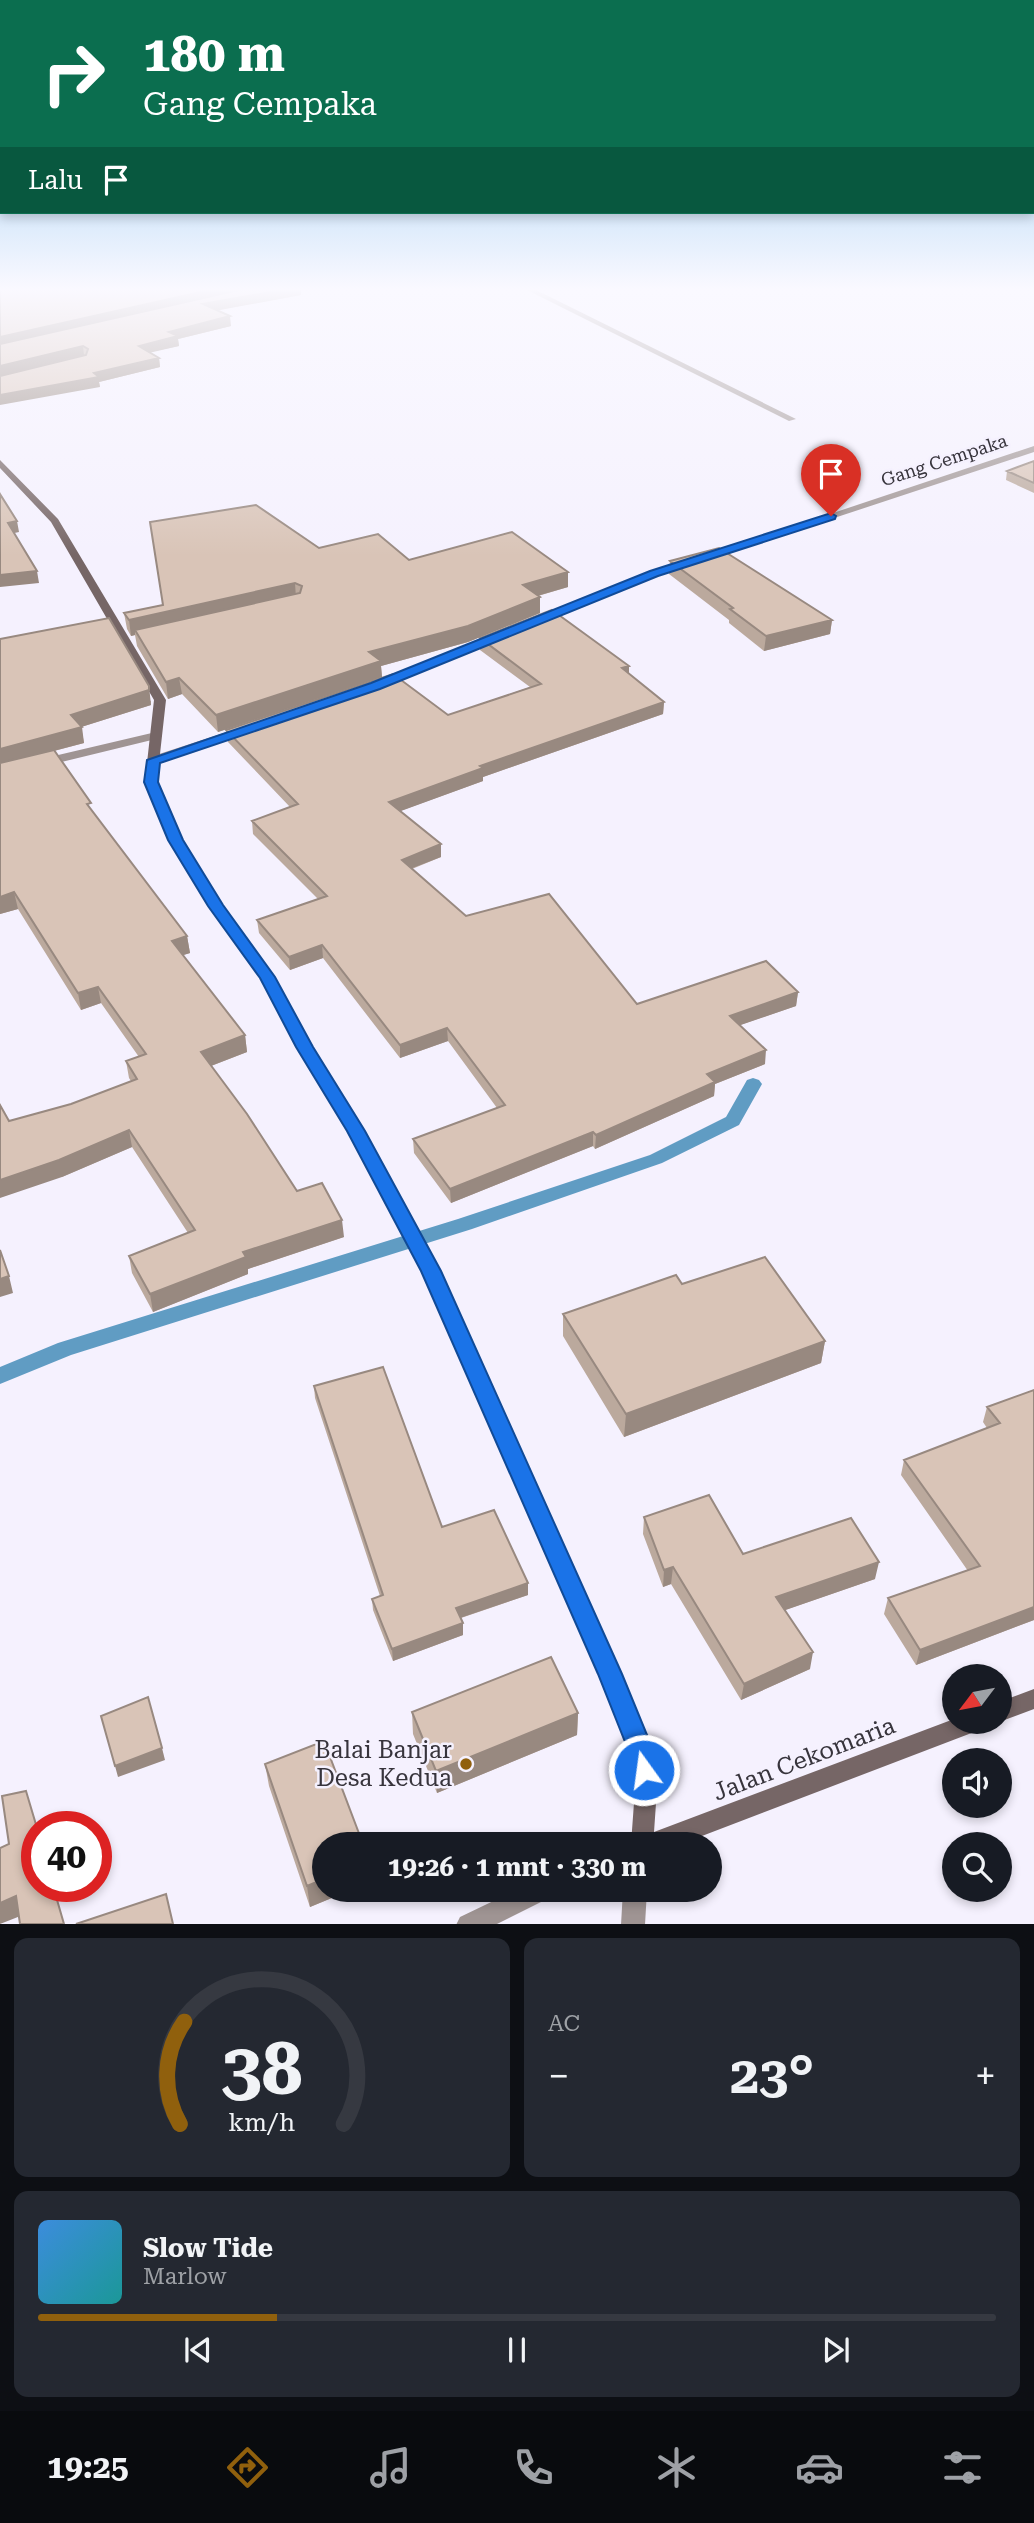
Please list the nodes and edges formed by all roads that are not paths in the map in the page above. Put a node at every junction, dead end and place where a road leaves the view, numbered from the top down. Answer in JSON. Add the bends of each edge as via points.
{"nodes":[{"id":1,"x":707,"y":377,"type":"edge"},
{"id":2,"x":792,"y":419,"type":"dead end"},
{"id":3,"x":1034,"y":449,"type":"edge"},
{"id":4,"x":0,"y":463,"type":"edge"},
{"id":5,"x":524,"y":625,"type":"edge"},
{"id":6,"x":512,"y":631,"type":"edge"},
{"id":7,"x":376,"y":686,"type":"edge"},
{"id":8,"x":258,"y":725,"type":"edge"},
{"id":9,"x":156,"y":736,"type":"junction"},
{"id":10,"x":154,"y":760,"type":"junction"},
{"id":11,"x":26,"y":766,"type":"edge"},
{"id":12,"x":1034,"y":1699,"type":"edge"},
{"id":13,"x":1012,"y":1707,"type":"edge"},
{"id":14,"x":942,"y":1734,"type":"edge"},
{"id":15,"x":643,"y":1832,"type":"edge"},
{"id":16,"x":685,"y":1832,"type":"edge"},
{"id":17,"x":515,"y":1902,"type":"edge"},
{"id":18,"x":635,"y":1902,"type":"edge"},
{"id":19,"x":468,"y":1924,"type":"edge"},
{"id":20,"x":634,"y":1924,"type":"edge"}],
"edges":[{"from":1,"to":2,"type":"street"},
{"from":3,"to":5,"type":"street","name":"Gang Cempaka","via":[[654,573]]},
{"from":4,"to":9,"type":"street","via":[[55,521],[132,642],[160,700]]},
{"from":6,"to":7,"type":"street"},
{"from":8,"to":10,"type":"street"},
{"from":9,"to":10,"type":"street"},
{"from":9,"to":11,"type":"street"},
{"from":10,"to":15,"type":"street","via":[[151,782],[175,840],[267,977],[431,1271],[641,1752],[646,1789]]},
{"from":12,"to":13,"type":"street"},
{"from":14,"to":16,"type":"street","name":"Jalan Cekomaria"},
{"from":17,"to":19,"type":"street"},
{"from":18,"to":20,"type":"street"}]}
